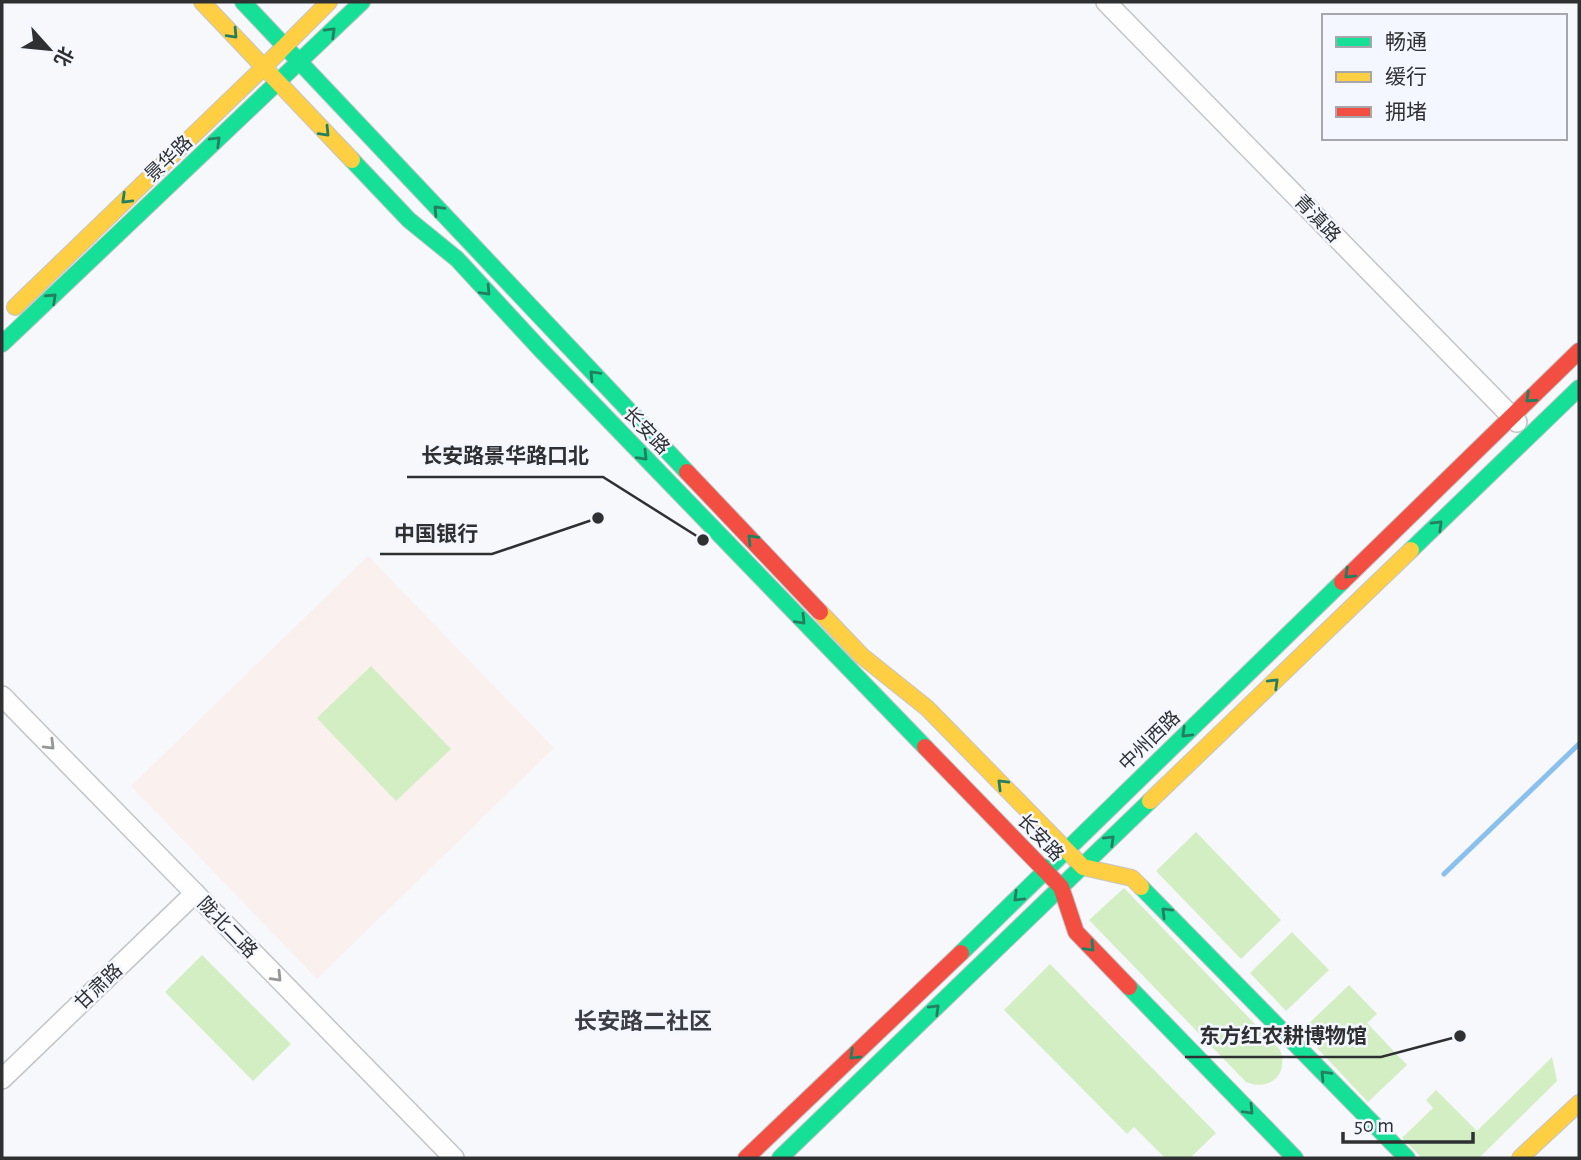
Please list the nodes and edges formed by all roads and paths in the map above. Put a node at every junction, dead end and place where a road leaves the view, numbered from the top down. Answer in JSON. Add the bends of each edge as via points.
{"nodes":[{"id":1,"x":202,"y":2,"type":"edge"},
{"id":2,"x":243,"y":2,"type":"edge"},
{"id":3,"x":329,"y":2,"type":"edge"},
{"id":4,"x":362,"y":2,"type":"edge"},
{"id":5,"x":1106,"y":2,"type":"edge"},
{"id":6,"x":285,"y":46,"type":"junction"},
{"id":7,"x":300,"y":62,"type":"junction"},
{"id":8,"x":264,"y":67,"type":"junction"},
{"id":9,"x":278,"y":82,"type":"junction"},
{"id":10,"x":2,"y":320,"type":"edge"},
{"id":11,"x":2,"y":344,"type":"edge"},
{"id":12,"x":1579,"y":351,"type":"edge"},
{"id":13,"x":1579,"y":388,"type":"edge"},
{"id":14,"x":1511,"y":416,"type":"junction"},
{"id":15,"x":1530,"y":435,"type":"junction"},
{"id":16,"x":2,"y":696,"type":"edge"},
{"id":17,"x":1067,"y":850,"type":"junction"},
{"id":18,"x":1083,"y":867,"type":"junction"},
{"id":19,"x":1045,"y":872,"type":"junction"},
{"id":20,"x":1061,"y":887,"type":"junction"},
{"id":21,"x":195,"y":893,"type":"junction"},
{"id":22,"x":2,"y":1079,"type":"edge"},
{"id":23,"x":1579,"y":1102,"type":"edge"},
{"id":24,"x":1579,"y":1120,"type":"edge"},
{"id":25,"x":454,"y":1158,"type":"edge"},
{"id":26,"x":746,"y":1158,"type":"edge"},
{"id":27,"x":780,"y":1158,"type":"edge"},
{"id":28,"x":1295,"y":1158,"type":"edge"},
{"id":29,"x":1408,"y":1158,"type":"edge"},
{"id":30,"x":1520,"y":1158,"type":"edge"},
{"id":31,"x":1539,"y":1158,"type":"edge"}],
"edges":[{"from":1,"to":8,"type":"main road","name":"长安路","one_way":true},
{"from":2,"to":6,"type":"main road","name":"长安路"},
{"from":3,"to":6,"type":"main road","name":"景华路"},
{"from":7,"to":4,"type":"main road","name":"景华路","one_way":true},
{"from":5,"to":14,"type":"street","name":"青滇路"},
{"from":6,"to":7,"type":"main road","name":"长安路"},
{"from":6,"to":8,"type":"main road","name":"景华路"},
{"from":7,"to":9,"type":"main road","name":"景华路"},
{"from":17,"to":7,"type":"main road","name":"长安路","one_way":true,"via":[[927,708],[862,656]]},
{"from":8,"to":9,"type":"main road","name":"长安路"},
{"from":8,"to":10,"type":"main road","name":"景华路","one_way":true},
{"from":11,"to":9,"type":"main road","name":"景华路","one_way":true},
{"from":9,"to":19,"type":"main road","name":"长安路","one_way":true,"via":[[410,220],[457,259]]},
{"from":12,"to":14,"type":"main road","name":"中州西路","one_way":true},
{"from":13,"to":15,"type":"main road"},
{"from":14,"to":15,"type":"street","name":"青滇路"},
{"from":14,"to":17,"type":"main road","name":"中州西路","one_way":true},
{"from":18,"to":15,"type":"main road","one_way":true},
{"from":16,"to":21,"type":"street","name":"陇北二路","one_way":true},
{"from":17,"to":18,"type":"main road","name":"长安路"},
{"from":17,"to":19,"type":"main road","name":"中州西路"},
{"from":18,"to":20,"type":"main road"},
{"from":29,"to":18,"type":"main road","one_way":true,"via":[[1132,878]]},
{"from":19,"to":20,"type":"main road","name":"长安路"},
{"from":19,"to":26,"type":"main road","name":"中州西路","one_way":true},
{"from":27,"to":20,"type":"main road","one_way":true},
{"from":20,"to":28,"type":"main road","one_way":true,"via":[[1076,932]]},
{"from":21,"to":22,"type":"street","name":"甘肃路"},
{"from":21,"to":25,"type":"street","name":"陇北二路","one_way":true},
{"from":23,"to":30,"type":"main road"},
{"from":24,"to":31,"type":"main road"}]}
